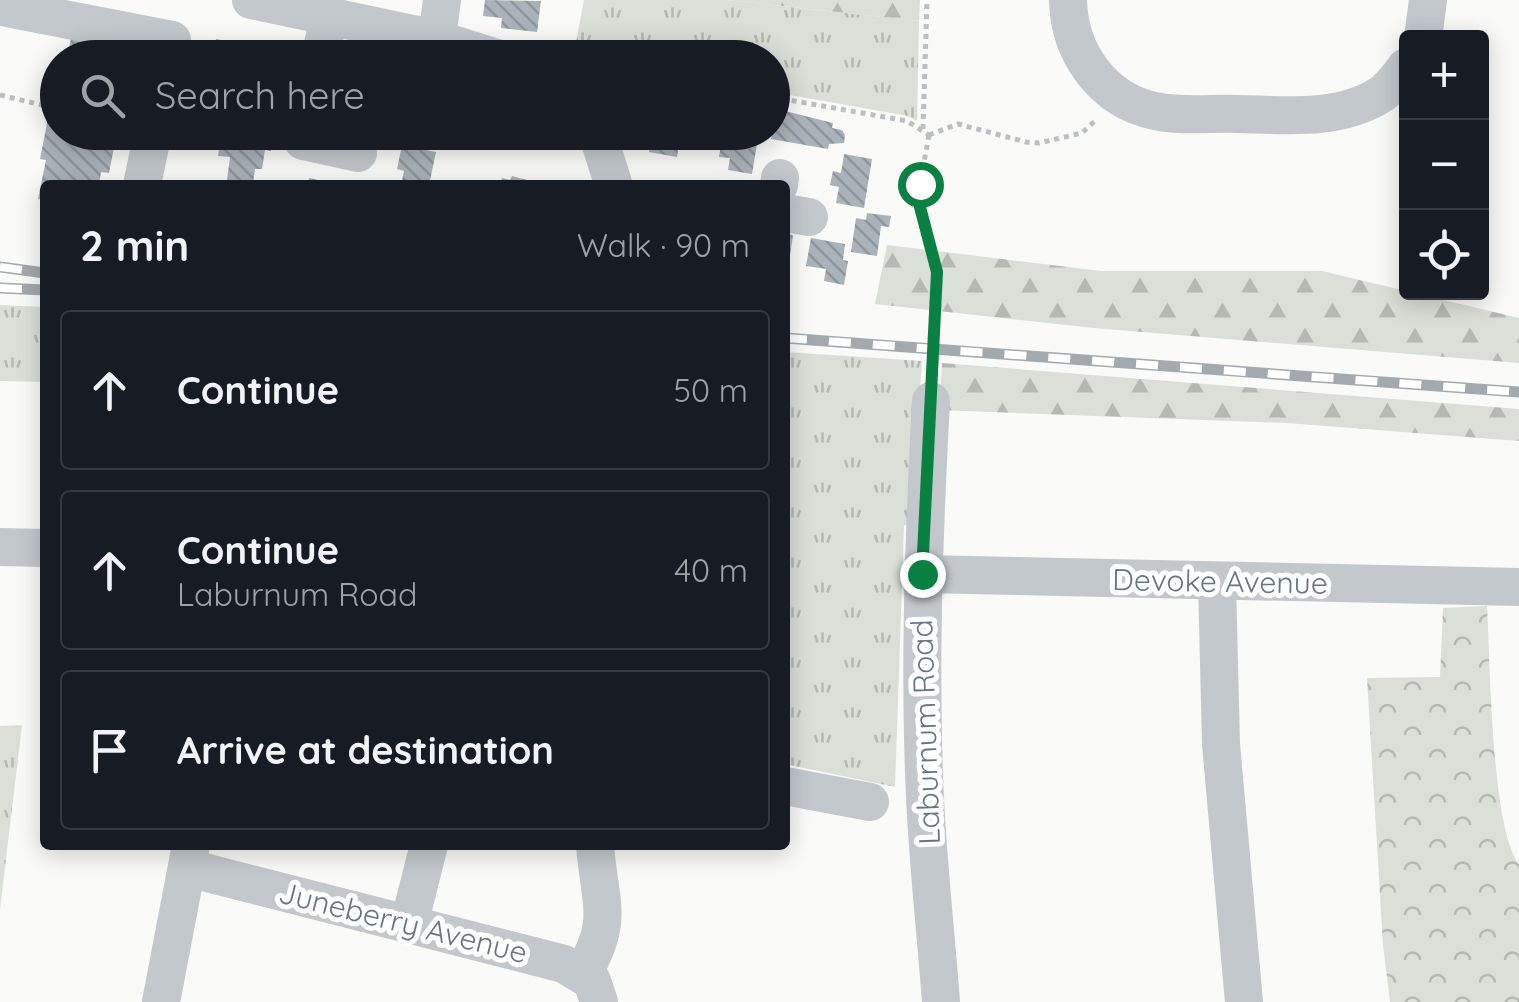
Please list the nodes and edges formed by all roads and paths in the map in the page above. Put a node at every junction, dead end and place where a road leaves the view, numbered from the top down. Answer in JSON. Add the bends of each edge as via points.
{"nodes":[{"id":1,"x":251,"y":0,"type":"edge"},
{"id":2,"x":442,"y":0,"type":"edge"},
{"id":3,"x":927,"y":0,"type":"edge"},
{"id":4,"x":1068,"y":0,"type":"edge"},
{"id":5,"x":1428,"y":0,"type":"edge"},
{"id":6,"x":1,"y":14,"type":"edge"},
{"id":7,"x":329,"y":16,"type":"junction"},
{"id":8,"x":1423,"y":30,"type":"edge"},
{"id":9,"x":172,"y":40,"type":"edge"},
{"id":10,"x":324,"y":40,"type":"edge"},
{"id":11,"x":437,"y":40,"type":"joint"},
{"id":12,"x":1399,"y":76,"type":"edge"},
{"id":13,"x":0,"y":95,"type":"edge"},
{"id":14,"x":790,"y":100,"type":"edge"},
{"id":15,"x":40,"y":104,"type":"edge"},
{"id":16,"x":1107,"y":107,"type":"junction"},
{"id":17,"x":922,"y":129,"type":"junction"},
{"id":18,"x":929,"y":135,"type":"junction"},
{"id":19,"x":149,"y":150,"type":"edge"},
{"id":20,"x":324,"y":150,"type":"edge"},
{"id":21,"x":604,"y":150,"type":"edge"},
{"id":22,"x":358,"y":153,"type":"dead end"},
{"id":23,"x":143,"y":180,"type":"edge"},
{"id":24,"x":615,"y":180,"type":"edge"},
{"id":25,"x":931,"y":401,"type":"joint"},
{"id":26,"x":0,"y":547,"type":"edge"},
{"id":27,"x":40,"y":548,"type":"edge"},
{"id":28,"x":922,"y":574,"type":"junction"},
{"id":29,"x":1217,"y":582,"type":"junction"},
{"id":30,"x":1519,"y":587,"type":"edge"},
{"id":31,"x":790,"y":787,"type":"edge"},
{"id":32,"x":870,"y":802,"type":"dead end"},
{"id":33,"x":428,"y":850,"type":"edge"},
{"id":34,"x":596,"y":850,"type":"edge"},
{"id":35,"x":189,"y":856,"type":"edge"},
{"id":36,"x":410,"y":924,"type":"junction"},
{"id":37,"x":591,"y":988,"type":"edge"},
{"id":38,"x":161,"y":1002,"type":"edge"},
{"id":39,"x":941,"y":1002,"type":"edge"},
{"id":40,"x":1244,"y":1002,"type":"edge"}],
"edges":[{"from":1,"to":7,"type":"street"},
{"from":2,"to":11,"type":"street"},
{"from":3,"to":17,"type":"path"},
{"from":4,"to":16,"type":"street","via":[[1072,32]]},
{"from":5,"to":8,"type":"street"},
{"from":6,"to":9,"type":"street"},
{"from":7,"to":10,"type":"street"},
{"from":7,"to":11,"type":"street"},
{"from":12,"to":16,"type":"street","via":[[1383,94],[1309,115]]},
{"from":13,"to":15,"type":"path"},
{"from":14,"to":17,"type":"path"},
{"from":16,"to":18,"type":"path","via":[[1082,134],[1039,143],[958,124]]},
{"from":17,"to":18,"type":"path"},
{"from":18,"to":25,"type":"path","via":[[920,207],[937,272]]},
{"from":19,"to":23,"type":"street"},
{"from":20,"to":22,"type":"street"},
{"from":21,"to":24,"type":"street"},
{"from":25,"to":28,"type":"street","name":"Laburnum Road"},
{"from":26,"to":27,"type":"street"},
{"from":28,"to":29,"type":"street","name":"Devoke Avenue"},
{"from":28,"to":39,"type":"street","name":"Laburnum Road","via":[[925,800]]},
{"from":29,"to":30,"type":"street","name":"Devoke Avenue"},
{"from":29,"to":40,"type":"street","via":[[1221,744]]},
{"from":31,"to":32,"type":"street"},
{"from":33,"to":36,"type":"street"},
{"from":34,"to":37,"type":"street","via":[[605,912]]},
{"from":35,"to":36,"type":"street","name":"Juneberry Avenue"},
{"from":35,"to":38,"type":"street"},
{"from":36,"to":37,"type":"street","name":"Juneberry Avenue","via":[[564,964]]}]}
